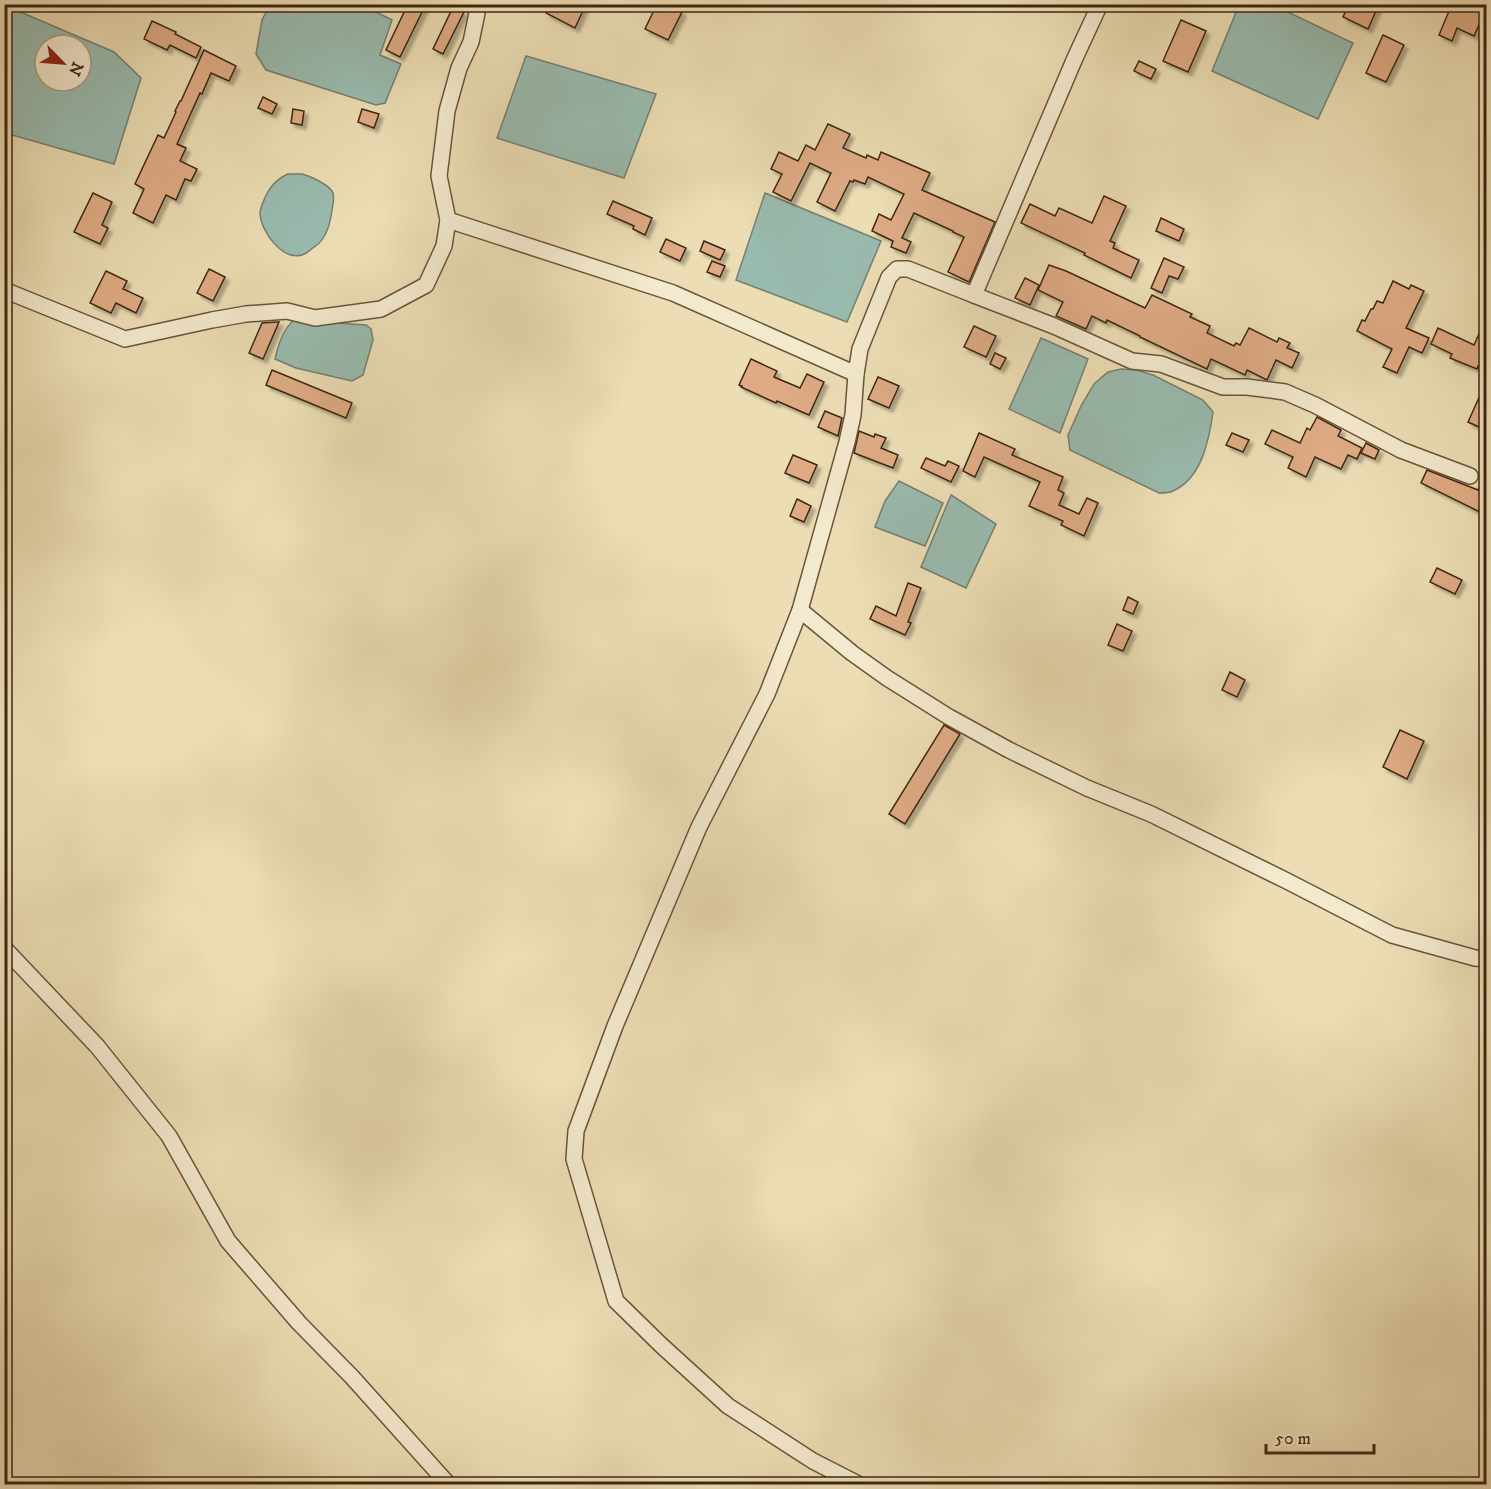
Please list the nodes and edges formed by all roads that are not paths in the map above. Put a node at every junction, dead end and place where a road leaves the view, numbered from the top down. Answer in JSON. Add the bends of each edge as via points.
{"nodes":[{"id":1,"x":474,"y":4,"type":"edge"},
{"id":2,"x":1100,"y":4,"type":"edge"},
{"id":3,"x":448,"y":220,"type":"junction"},
{"id":4,"x":4,"y":290,"type":"edge"},
{"id":5,"x":974,"y":295,"type":"junction"},
{"id":6,"x":855,"y":374,"type":"junction"},
{"id":7,"x":1470,"y":476,"type":"dead end"},
{"id":8,"x":800,"y":610,"type":"junction"},
{"id":9,"x":4,"y":948,"type":"edge"},
{"id":10,"x":1486,"y":959,"type":"edge"},
{"id":11,"x":448,"y":1485,"type":"edge"},
{"id":12,"x":858,"y":1485,"type":"edge"}],
"edges":[{"from":1,"to":3,"type":"street","via":[[477,13],[471,42],[447,111],[439,176]]},
{"from":2,"to":5,"type":"street"},
{"from":3,"to":4,"type":"street","via":[[444,246],[426,285],[381,309],[315,318],[287,311],[246,314],[125,339]]},
{"from":3,"to":6,"type":"street","via":[[673,292]]},
{"from":5,"to":6,"type":"street","via":[[897,269],[889,277],[868,328]]},
{"from":5,"to":7,"type":"street","via":[[1132,361],[1161,364],[1223,387],[1286,392],[1401,450]]},
{"from":6,"to":8,"type":"street","via":[[854,415]]},
{"from":8,"to":10,"type":"street","via":[[887,678],[1009,750],[1151,814],[1392,934]]},
{"from":8,"to":12,"type":"street","via":[[766,694],[699,827],[615,1026],[576,1131],[574,1159],[616,1301],[728,1406]]},
{"from":9,"to":11,"type":"street","via":[[97,1046],[169,1136],[228,1241]]}]}
